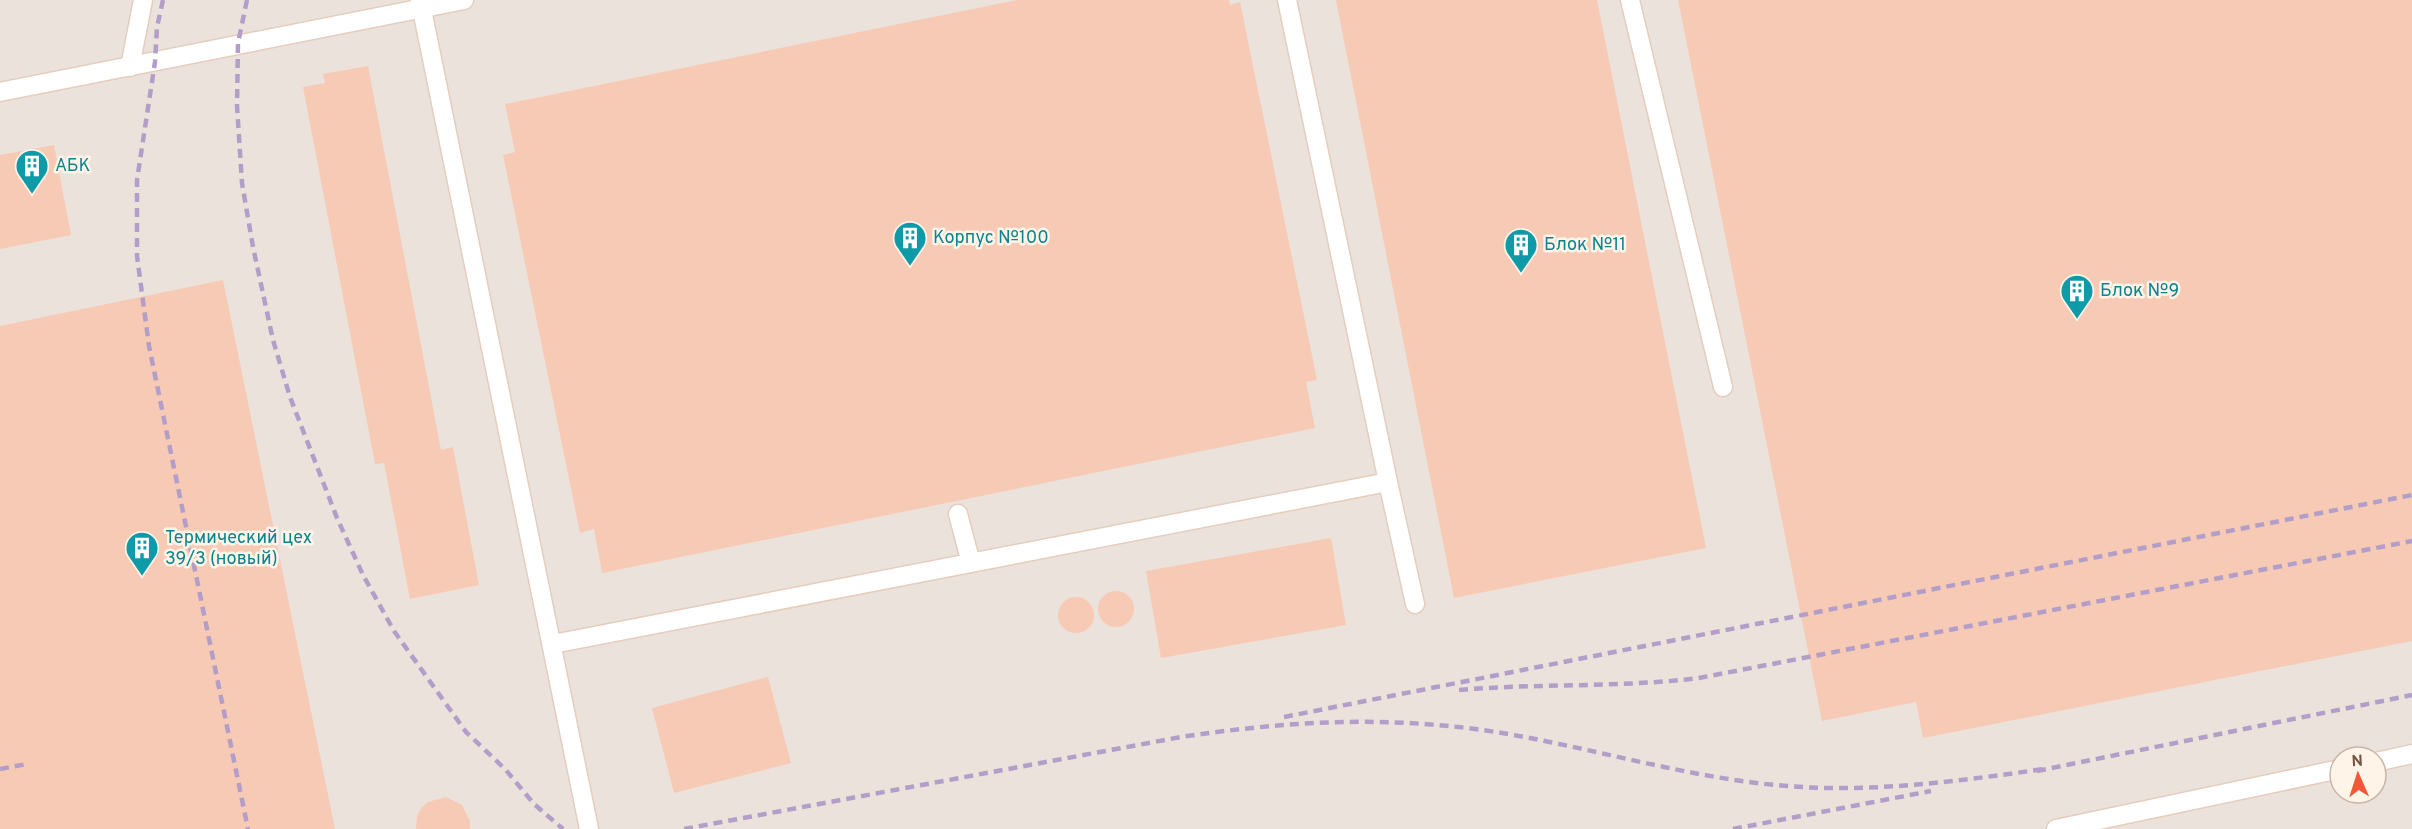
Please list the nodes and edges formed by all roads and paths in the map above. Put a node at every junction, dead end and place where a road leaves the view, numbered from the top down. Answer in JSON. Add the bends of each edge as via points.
{"nodes":[{"id":1,"x":143,"y":0,"type":"edge"},
{"id":2,"x":464,"y":0,"type":"edge"},
{"id":3,"x":1287,"y":0,"type":"edge"},
{"id":4,"x":1630,"y":0,"type":"edge"},
{"id":5,"x":421,"y":4,"type":"edge"},
{"id":6,"x":130,"y":67,"type":"junction"},
{"id":7,"x":0,"y":92,"type":"edge"},
{"id":8,"x":1723,"y":387,"type":"dead end"},
{"id":9,"x":1388,"y":482,"type":"junction"},
{"id":10,"x":958,"y":514,"type":"dead end"},
{"id":11,"x":971,"y":562,"type":"junction"},
{"id":12,"x":1416,"y":604,"type":"dead end"},
{"id":13,"x":553,"y":644,"type":"junction"},
{"id":14,"x":2412,"y":754,"type":"edge"},
{"id":15,"x":2388,"y":759,"type":"edge"},
{"id":16,"x":2328,"y":772,"type":"edge"},
{"id":17,"x":589,"y":829,"type":"edge"},
{"id":18,"x":2058,"y":829,"type":"edge"}],
"edges":[{"from":1,"to":6,"type":"lane"},
{"from":2,"to":5,"type":"lane"},
{"from":3,"to":9,"type":"lane"},
{"from":4,"to":8,"type":"lane"},
{"from":5,"to":6,"type":"lane"},
{"from":5,"to":13,"type":"lane"},
{"from":6,"to":7,"type":"lane"},
{"from":9,"to":11,"type":"lane"},
{"from":9,"to":12,"type":"lane"},
{"from":10,"to":11,"type":"lane"},
{"from":11,"to":13,"type":"lane"},
{"from":13,"to":17,"type":"lane"},
{"from":14,"to":15,"type":"lane"},
{"from":16,"to":18,"type":"lane"}]}
